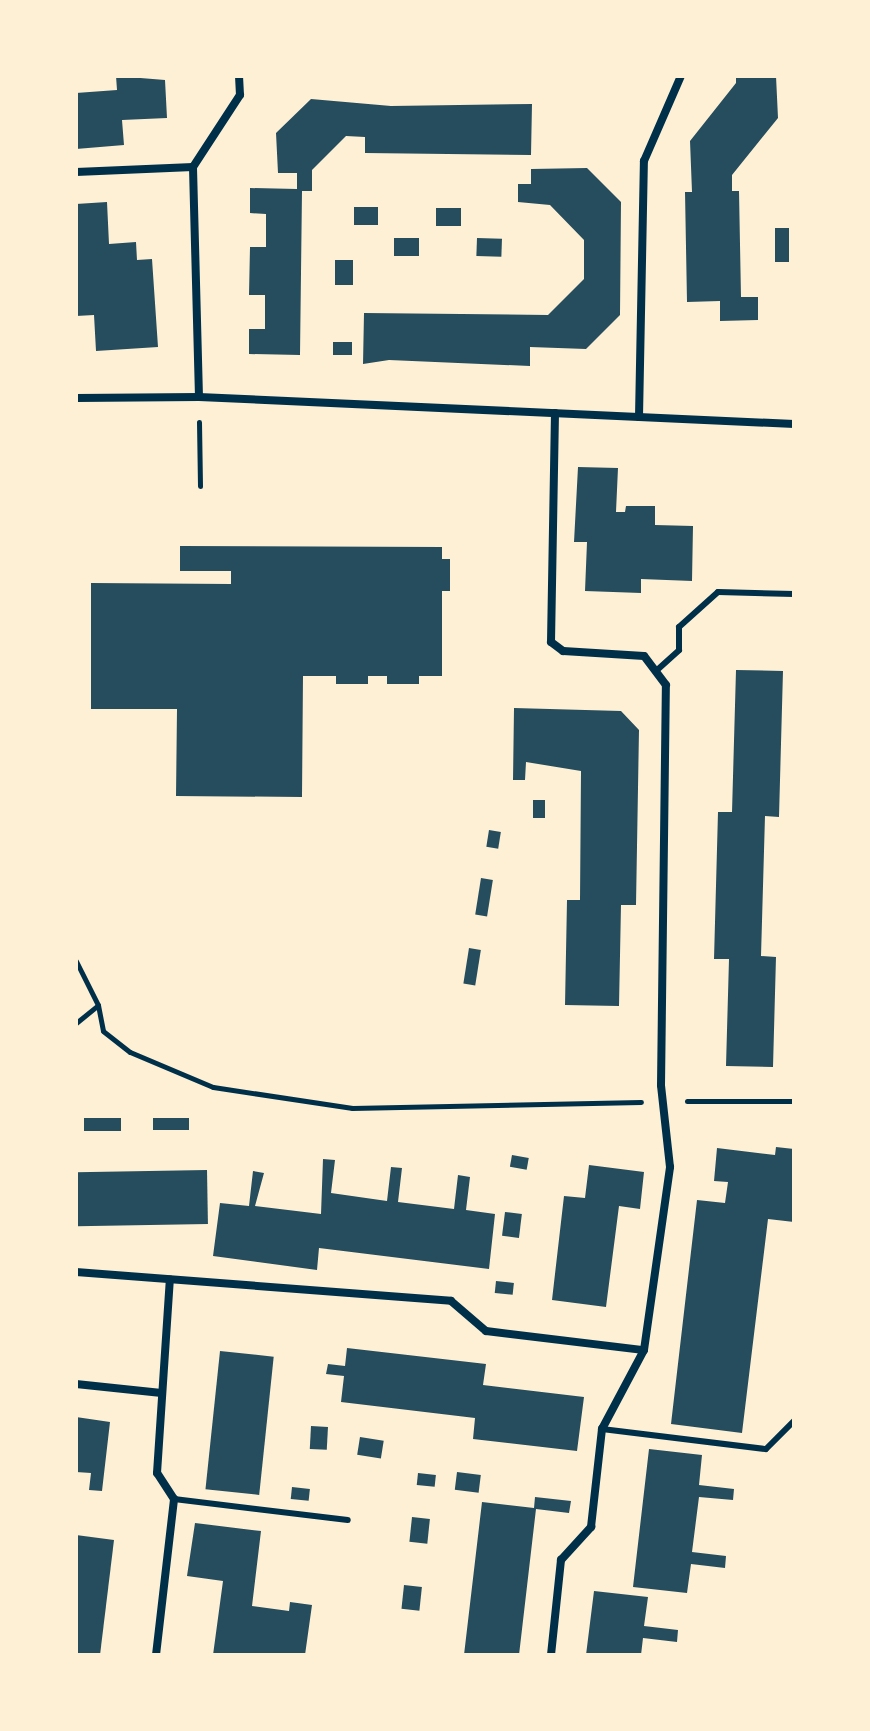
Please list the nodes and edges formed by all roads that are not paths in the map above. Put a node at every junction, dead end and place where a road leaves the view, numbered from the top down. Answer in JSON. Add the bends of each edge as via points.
{"nodes":[{"id":1,"x":239,"y":76,"type":"edge"},
{"id":2,"x":681,"y":76,"type":"edge"},
{"id":3,"x":193,"y":167,"type":"junction"},
{"id":4,"x":76,"y":172,"type":"edge"},
{"id":5,"x":199,"y":397,"type":"junction"},
{"id":6,"x":76,"y":398,"type":"edge"},
{"id":7,"x":555,"y":413,"type":"junction"},
{"id":8,"x":639,"y":417,"type":"junction"},
{"id":9,"x":794,"y":424,"type":"edge"},
{"id":10,"x":794,"y":594,"type":"edge"},
{"id":11,"x":656,"y":671,"type":"junction"},
{"id":12,"x":76,"y":1272,"type":"edge"},
{"id":13,"x":170,"y":1279,"type":"junction"},
{"id":14,"x":644,"y":1350,"type":"junction"},
{"id":15,"x":76,"y":1384,"type":"edge"},
{"id":16,"x":162,"y":1393,"type":"junction"},
{"id":17,"x":794,"y":1421,"type":"edge"},
{"id":18,"x":602,"y":1429,"type":"junction"},
{"id":19,"x":174,"y":1499,"type":"junction"},
{"id":20,"x":348,"y":1520,"type":"dead end"},
{"id":21,"x":156,"y":1655,"type":"edge"},
{"id":22,"x":551,"y":1655,"type":"edge"}],
"edges":[{"from":1,"to":3,"type":"street","via":[[240,95]]},
{"from":2,"to":8,"type":"street","via":[[644,161]]},
{"from":3,"to":4,"type":"street"},
{"from":3,"to":5,"type":"street"},
{"from":5,"to":6,"type":"street"},
{"from":5,"to":7,"type":"street"},
{"from":7,"to":8,"type":"street"},
{"from":7,"to":11,"type":"street","via":[[551,642],[563,651],[644,656]]},
{"from":8,"to":9,"type":"street"},
{"from":10,"to":11,"type":"lane","via":[[718,592],[679,627],[679,650]]},
{"from":11,"to":14,"type":"street","via":[[666,685],[663,1101],[670,1167]]},
{"from":12,"to":13,"type":"street"},
{"from":13,"to":14,"type":"street","via":[[451,1301],[486,1331]]},
{"from":13,"to":16,"type":"street"},
{"from":14,"to":18,"type":"street"},
{"from":15,"to":16,"type":"street"},
{"from":16,"to":19,"type":"street","via":[[157,1473]]},
{"from":17,"to":18,"type":"lane","via":[[766,1449]]},
{"from":18,"to":22,"type":"street","via":[[591,1527],[561,1560]]},
{"from":19,"to":20,"type":"lane"},
{"from":19,"to":21,"type":"street"}]}
